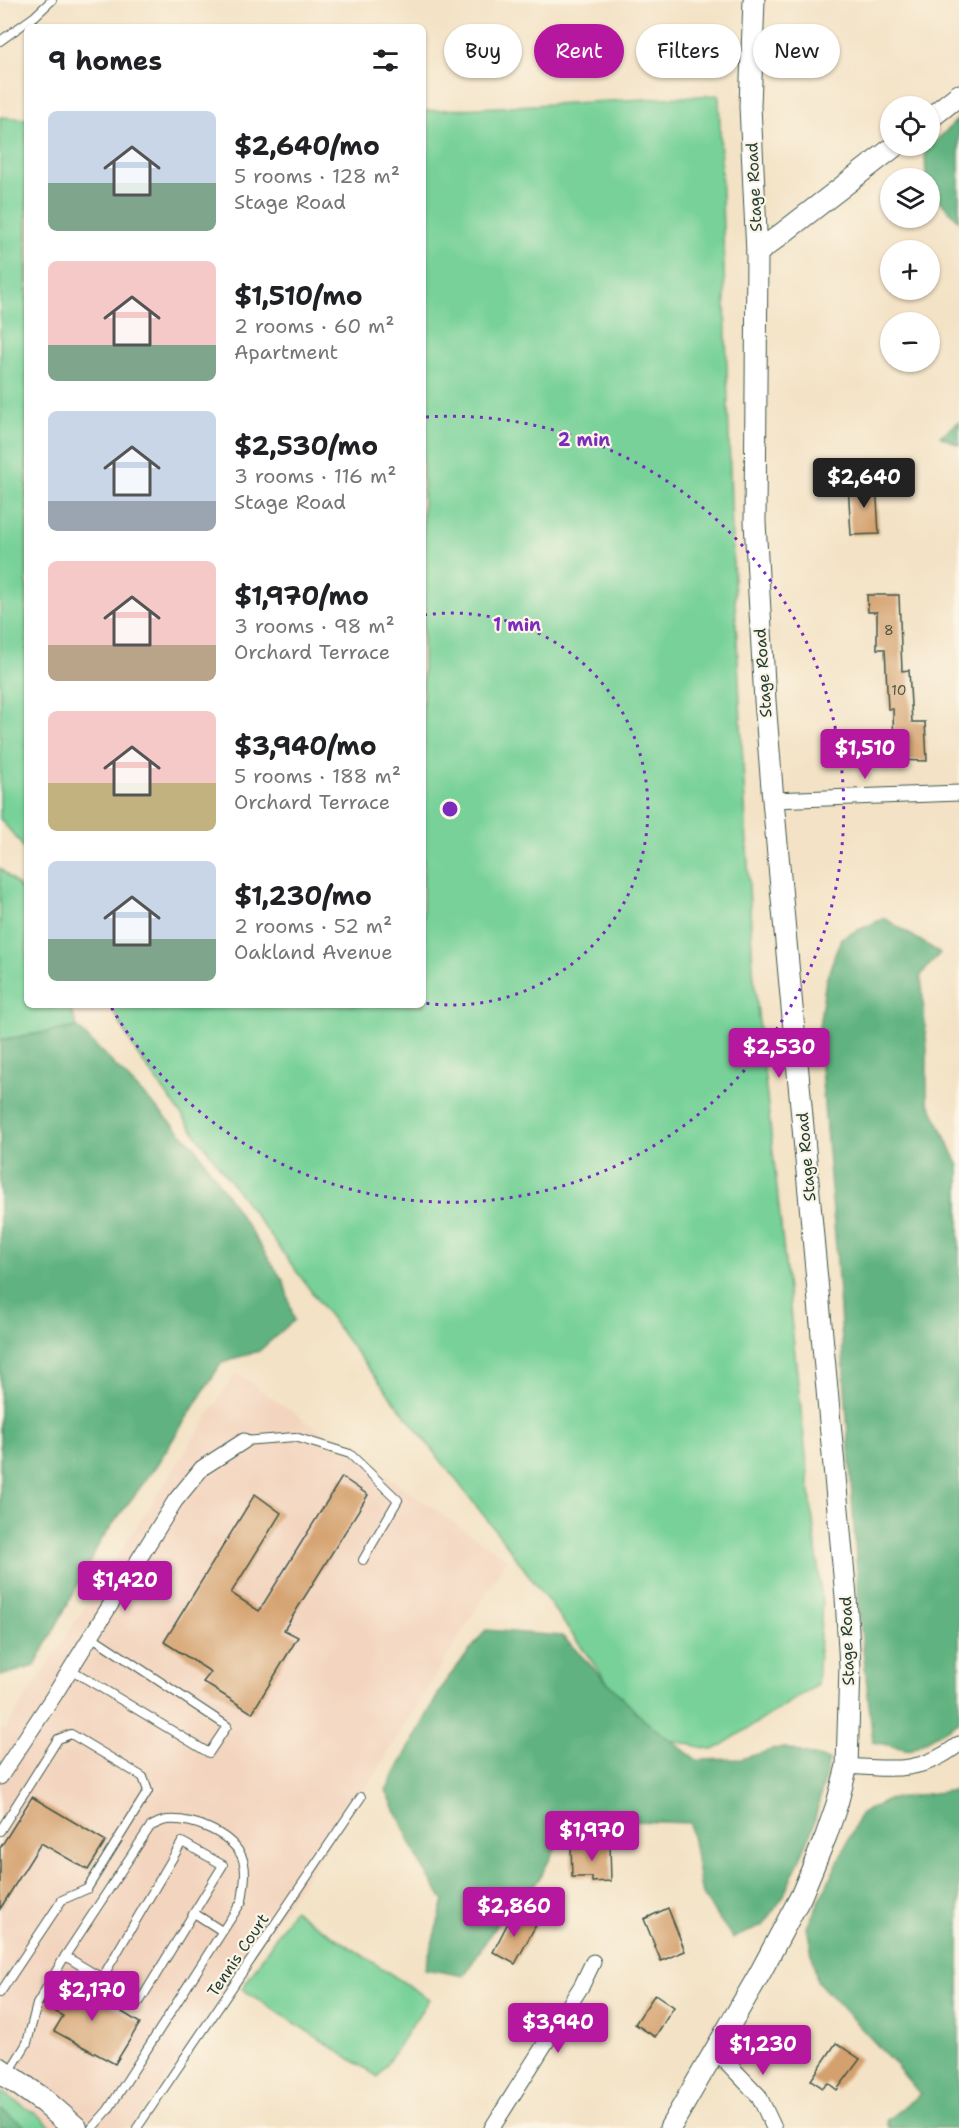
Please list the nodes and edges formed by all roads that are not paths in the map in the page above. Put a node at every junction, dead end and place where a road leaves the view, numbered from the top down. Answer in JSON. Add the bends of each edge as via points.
{"nodes":[{"id":1,"x":52,"y":0,"type":"edge"},
{"id":2,"x":754,"y":0,"type":"edge"},
{"id":3,"x":0,"y":41,"type":"edge"},
{"id":4,"x":959,"y":95,"type":"edge"},
{"id":5,"x":940,"y":110,"type":"edge"},
{"id":6,"x":882,"y":156,"type":"edge"},
{"id":7,"x":757,"y":253,"type":"junction"},
{"id":8,"x":959,"y":793,"type":"edge"},
{"id":9,"x":773,"y":800,"type":"junction"},
{"id":10,"x":244,"y":1441,"type":"joint"},
{"id":11,"x":363,"y":1560,"type":"dead end"},
{"id":12,"x":91,"y":1636,"type":"junction"},
{"id":13,"x":70,"y":1669,"type":"junction"},
{"id":14,"x":959,"y":1744,"type":"edge"},
{"id":15,"x":846,"y":1766,"type":"junction"},
{"id":16,"x":0,"y":1777,"type":"edge"},
{"id":17,"x":361,"y":1797,"type":"dead end"},
{"id":18,"x":0,"y":1831,"type":"edge"},
{"id":19,"x":194,"y":1913,"type":"junction"},
{"id":20,"x":222,"y":1931,"type":"junction"},
{"id":21,"x":65,"y":1956,"type":"junction"},
{"id":22,"x":593,"y":1962,"type":"dead end"},
{"id":23,"x":102,"y":1978,"type":"junction"},
{"id":24,"x":0,"y":1993,"type":"edge"},
{"id":25,"x":715,"y":2050,"type":"junction"},
{"id":26,"x":4,"y":2072,"type":"edge"},
{"id":27,"x":75,"y":2128,"type":"edge"},
{"id":28,"x":92,"y":2128,"type":"edge"},
{"id":29,"x":137,"y":2128,"type":"edge"},
{"id":30,"x":492,"y":2128,"type":"edge"},
{"id":31,"x":670,"y":2128,"type":"edge"},
{"id":32,"x":774,"y":2128,"type":"edge"}],
"edges":[{"from":1,"to":3,"type":"lane"},
{"from":2,"to":7,"type":"street","name":"Stage Road","via":[[750,106]]},
{"from":4,"to":5,"type":"street"},
{"from":6,"to":7,"type":"street"},
{"from":7,"to":9,"type":"street","name":"Stage Road","via":[[755,522]]},
{"from":8,"to":9,"type":"street"},
{"from":9,"to":15,"type":"street","name":"Stage Road","via":[[846,1597],[850,1667]]},
{"from":10,"to":11,"type":"lane","via":[[295,1437],[350,1454],[398,1500]]},
{"from":10,"to":12,"type":"street","via":[[202,1468],[188,1483]]},
{"from":12,"to":13,"type":"street"},
{"from":12,"to":13,"type":"lane","via":[[227,1726],[208,1753]]},
{"from":13,"to":16,"type":"street"},
{"from":14,"to":15,"type":"street","via":[[912,1768]]},
{"from":15,"to":25,"type":"street","name":"Stage Road","via":[[826,1836],[801,1896]]},
{"from":17,"to":29,"type":"lane","name":"Tennis Court"},
{"from":18,"to":24,"type":"lane","via":[[58,1739],[71,1734],[143,1777],[148,1791],[87,1889],[62,1900]]},
{"from":19,"to":20,"type":"lane"},
{"from":19,"to":23,"type":"lane","via":[[140,2001]]},
{"from":19,"to":23,"type":"lane","via":[[223,1865],[182,1842]]},
{"from":20,"to":21,"type":"lane","via":[[242,1901],[246,1876],[241,1855],[222,1834],[189,1821],[165,1820],[150,1827]]},
{"from":20,"to":28,"type":"lane","via":[[108,2110]]},
{"from":21,"to":23,"type":"lane"},
{"from":21,"to":26,"type":"lane","via":[[37,2004],[27,2043]]},
{"from":22,"to":30,"type":"street"},
{"from":25,"to":31,"type":"street","name":"Stage Road"},
{"from":25,"to":32,"type":"street","via":[[759,2096]]},
{"from":26,"to":27,"type":"main road"}]}
